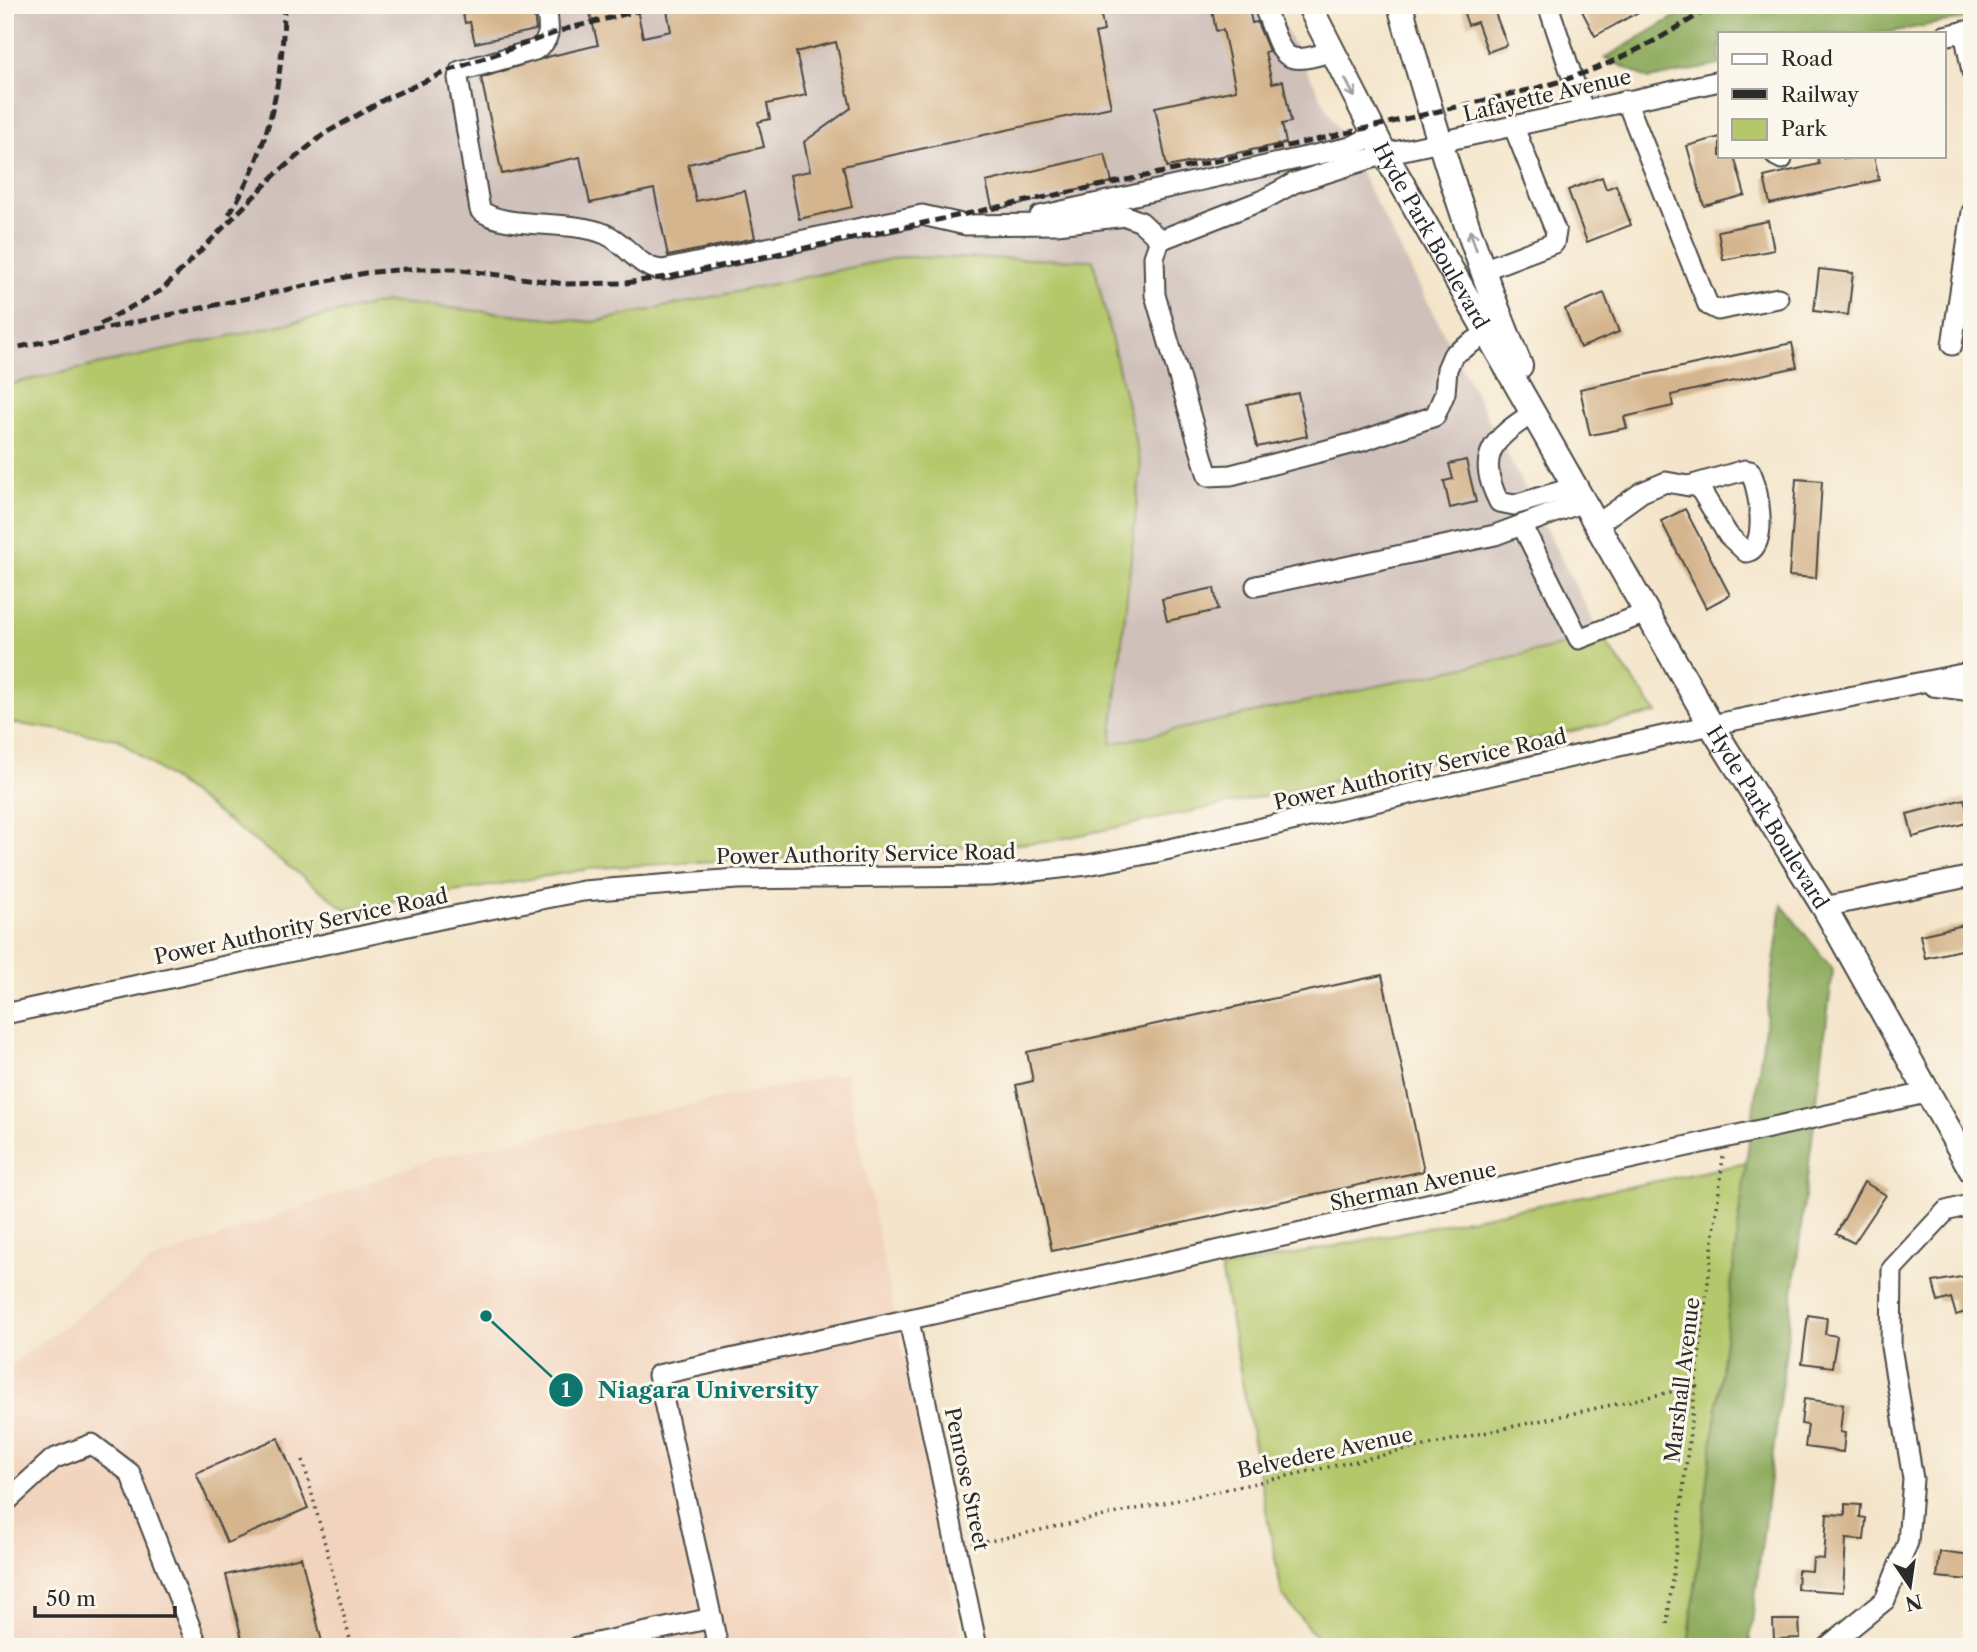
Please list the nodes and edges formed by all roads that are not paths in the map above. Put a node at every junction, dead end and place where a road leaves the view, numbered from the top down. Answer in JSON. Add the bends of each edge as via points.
{"nodes":[{"id":1,"x":546,"y":5,"type":"edge"},
{"id":2,"x":1264,"y":5,"type":"edge"},
{"id":3,"x":1309,"y":5,"type":"edge"},
{"id":4,"x":1400,"y":5,"type":"edge"},
{"id":5,"x":1548,"y":5,"type":"edge"},
{"id":6,"x":1968,"y":31,"type":"edge"},
{"id":7,"x":1946,"y":36,"type":"edge"},
{"id":8,"x":1332,"y":51,"type":"junction"},
{"id":9,"x":1972,"y":72,"type":"edge"},
{"id":10,"x":1718,"y":81,"type":"edge"},
{"id":11,"x":1626,"y":100,"type":"junction"},
{"id":12,"x":1583,"y":109,"type":"junction"},
{"id":13,"x":1513,"y":125,"type":"junction"},
{"id":14,"x":1440,"y":143,"type":"junction"},
{"id":15,"x":1379,"y":144,"type":"junction"},
{"id":16,"x":1972,"y":212,"type":"edge"},
{"id":17,"x":1026,"y":224,"type":"junction"},
{"id":18,"x":1160,"y":240,"type":"junction"},
{"id":19,"x":1483,"y":270,"type":"junction"},
{"id":20,"x":1778,"y":298,"type":"dead end"},
{"id":21,"x":1487,"y":333,"type":"junction"},
{"id":22,"x":1952,"y":345,"type":"dead end"},
{"id":23,"x":1533,"y":414,"type":"junction"},
{"id":24,"x":1561,"y":463,"type":"junction"},
{"id":25,"x":1697,"y":484,"type":"dead end"},
{"id":26,"x":1579,"y":495,"type":"junction"},
{"id":27,"x":1522,"y":525,"type":"junction"},
{"id":28,"x":1596,"y":525,"type":"junction"},
{"id":29,"x":1256,"y":586,"type":"dead end"},
{"id":30,"x":1646,"y":613,"type":"junction"},
{"id":31,"x":1972,"y":672,"type":"edge"},
{"id":32,"x":1914,"y":683,"type":"junction"},
{"id":33,"x":1972,"y":691,"type":"edge"},
{"id":34,"x":1711,"y":725,"type":"junction"},
{"id":35,"x":1972,"y":876,"type":"edge"},
{"id":36,"x":1824,"y":907,"type":"junction"},
{"id":37,"x":5,"y":1014,"type":"edge"},
{"id":38,"x":1926,"y":1093,"type":"junction"},
{"id":39,"x":1972,"y":1171,"type":"edge"},
{"id":40,"x":1972,"y":1204,"type":"edge"},
{"id":41,"x":909,"y":1321,"type":"junction"},
{"id":42,"x":5,"y":1503,"type":"edge"},
{"id":43,"x":712,"y":1618,"type":"junction"},
{"id":44,"x":198,"y":1647,"type":"edge"},
{"id":45,"x":578,"y":1647,"type":"edge"},
{"id":46,"x":718,"y":1647,"type":"edge"},
{"id":47,"x":977,"y":1647,"type":"edge"},
{"id":48,"x":1827,"y":1647,"type":"edge"}],
"edges":[{"from":1,"to":17,"type":"street","via":[[550,35],[546,44],[460,71],[458,78],[480,210],[490,219],[563,223],[606,234],[652,269],[663,270],[922,215],[966,225]]},
{"from":2,"to":8,"type":"street","via":[[1284,54],[1293,61]]},
{"from":3,"to":8,"type":"main road","name":"Hyde Park Boulevard"},
{"from":4,"to":14,"type":"main road","name":"Hyde Park Boulevard"},
{"from":5,"to":12,"type":"street"},
{"from":6,"to":7,"type":"street"},
{"from":6,"to":9,"type":"street"},
{"from":8,"to":15,"type":"main road","name":"Hyde Park Boulevard","one_way":true},
{"from":10,"to":11,"type":"street","name":"Lafayette Avenue"},
{"from":11,"to":12,"type":"street","name":"Lafayette Avenue"},
{"from":11,"to":20,"type":"street","via":[[1708,305],[1718,310]]},
{"from":12,"to":13,"type":"street","name":"Lafayette Avenue"},
{"from":13,"to":14,"type":"street","name":"Lafayette Avenue"},
{"from":13,"to":19,"type":"street","via":[[1556,232],[1555,243]]},
{"from":14,"to":15,"type":"street","name":"Lafayette Avenue"},
{"from":19,"to":14,"type":"main road","name":"Hyde Park Boulevard","one_way":true},
{"from":15,"to":17,"type":"street","via":[[1352,146],[1044,214]]},
{"from":15,"to":18,"type":"street","via":[[1263,200]]},
{"from":15,"to":21,"type":"main road","name":"Hyde Park Boulevard"},
{"from":16,"to":22,"type":"street"},
{"from":17,"to":18,"type":"street","via":[[1126,216],[1141,222]]},
{"from":18,"to":21,"type":"street","via":[[1154,257],[1155,295],[1208,476],[1231,475],[1310,455],[1435,416],[1453,355]]},
{"from":19,"to":24,"type":"main road","name":"Hyde Park Boulevard"},
{"from":21,"to":23,"type":"main road","name":"Hyde Park Boulevard"},
{"from":23,"to":24,"type":"main road","name":"Hyde Park Boulevard"},
{"from":23,"to":26,"type":"street","via":[[1504,432],[1488,453],[1492,489],[1499,502],[1514,505]]},
{"from":24,"to":26,"type":"main road","name":"Hyde Park Boulevard"},
{"from":25,"to":28,"type":"street","via":[[1666,482],[1642,492]]},
{"from":26,"to":27,"type":"street"},
{"from":26,"to":28,"type":"main road","name":"Hyde Park Boulevard"},
{"from":27,"to":29,"type":"street","via":[[1440,549]]},
{"from":27,"to":30,"type":"street","via":[[1579,639]]},
{"from":28,"to":30,"type":"main road","name":"Hyde Park Boulevard"},
{"from":30,"to":34,"type":"main road","name":"Hyde Park Boulevard"},
{"from":31,"to":32,"type":"street","name":"Power Authority Service Road"},
{"from":32,"to":33,"type":"street"},
{"from":32,"to":34,"type":"street","name":"Power Authority Service Road"},
{"from":34,"to":36,"type":"main road","name":"Hyde Park Boulevard"},
{"from":34,"to":37,"type":"street","name":"Power Authority Service Road","via":[[1087,865],[990,876],[737,879],[583,891]]},
{"from":35,"to":36,"type":"street"},
{"from":36,"to":38,"type":"main road","name":"Hyde Park Boulevard"},
{"from":38,"to":39,"type":"main road","name":"Hyde Park Boulevard"},
{"from":38,"to":41,"type":"street","name":"Sherman Avenue"},
{"from":40,"to":48,"type":"street","via":[[1946,1211],[1892,1269],[1891,1347],[1913,1479],[1908,1542],[1885,1600]]},
{"from":41,"to":43,"type":"street","name":"Sherman Avenue","via":[[658,1375]]},
{"from":41,"to":47,"type":"street","name":"Penrose Street"},
{"from":42,"to":44,"type":"street","via":[[53,1459],[92,1444],[130,1473]]},
{"from":43,"to":45,"type":"street"},
{"from":43,"to":46,"type":"street"}]}
